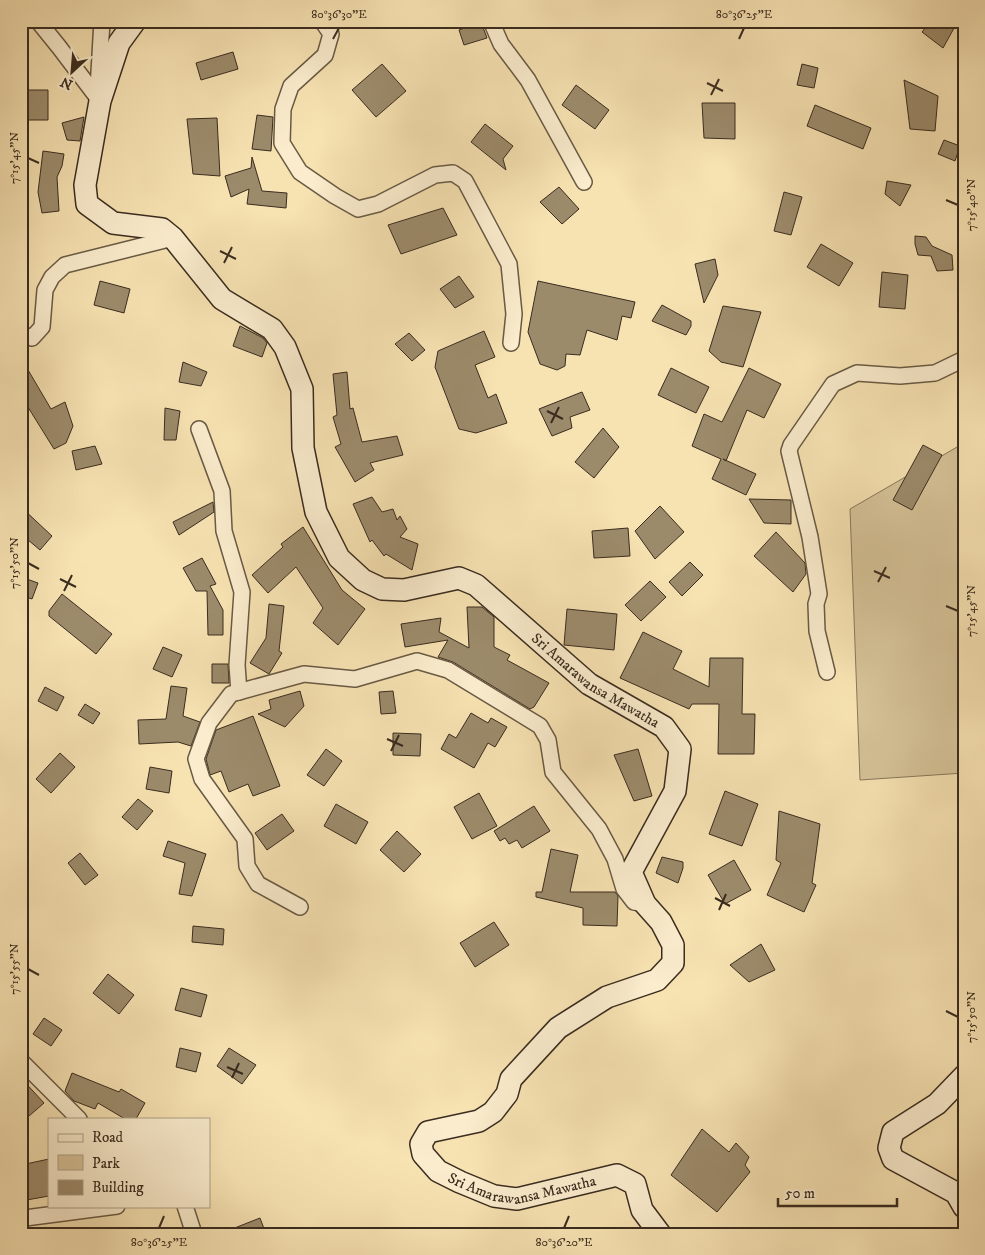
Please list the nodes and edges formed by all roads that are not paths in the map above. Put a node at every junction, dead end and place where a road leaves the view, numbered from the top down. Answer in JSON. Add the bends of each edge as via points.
{"nodes":[{"id":1,"x":38,"y":21,"type":"edge"},
{"id":2,"x":102,"y":21,"type":"edge"},
{"id":3,"x":135,"y":21,"type":"edge"},
{"id":4,"x":322,"y":21,"type":"edge"},
{"id":5,"x":490,"y":21,"type":"edge"},
{"id":6,"x":99,"y":99,"type":"junction"},
{"id":7,"x":584,"y":182,"type":"dead end"},
{"id":8,"x":173,"y":238,"type":"junction"},
{"id":9,"x":21,"y":334,"type":"edge"},
{"id":10,"x":510,"y":343,"type":"dead end"},
{"id":11,"x":964,"y":359,"type":"edge"},
{"id":12,"x":199,"y":429,"type":"dead end"},
{"id":13,"x":827,"y":672,"type":"dead end"},
{"id":14,"x":239,"y":692,"type":"junction"},
{"id":15,"x":645,"y":904,"type":"junction"},
{"id":16,"x":300,"y":907,"type":"dead end"},
{"id":17,"x":21,"y":1061,"type":"edge"},
{"id":18,"x":964,"y":1076,"type":"edge"},
{"id":19,"x":78,"y":1118,"type":"edge"},
{"id":20,"x":102,"y":1208,"type":"edge"},
{"id":21,"x":187,"y":1208,"type":"edge"},
{"id":22,"x":964,"y":1208,"type":"edge"},
{"id":23,"x":21,"y":1217,"type":"edge"},
{"id":24,"x":194,"y":1234,"type":"edge"},
{"id":25,"x":660,"y":1234,"type":"edge"}],
"edges":[{"from":1,"to":6,"type":"street"},
{"from":2,"to":6,"type":"street"},
{"from":3,"to":6,"type":"street","via":[[119,43]]},
{"from":4,"to":10,"type":"street","via":[[331,34],[324,55],[291,86],[283,109],[282,143],[300,172],[358,208],[378,204],[435,174],[453,173],[465,181],[509,264],[514,314]]},
{"from":5,"to":7,"type":"street","via":[[501,44],[528,80]]},
{"from":6,"to":8,"type":"street","via":[[85,185],[87,204],[113,223],[162,229]]},
{"from":8,"to":9,"type":"street","via":[[66,265],[44,290],[42,327],[32,338]]},
{"from":8,"to":15,"type":"street","name":"Sri Amarawansa Mawatha","via":[[222,299],[272,329],[286,347],[302,389],[303,448],[316,512],[339,558],[363,580],[382,589],[404,590],[459,578],[476,585],[590,684],[664,727],[680,749],[675,791],[631,872]]},
{"from":11,"to":13,"type":"street","via":[[935,373],[900,376],[857,373],[833,384],[791,445],[789,451],[810,537],[819,594],[817,631]]},
{"from":12,"to":14,"type":"street","via":[[222,491],[224,531],[242,592],[237,665]]},
{"from":14,"to":15,"type":"street","via":[[304,674],[355,679],[417,662],[448,670],[540,726],[548,740],[553,772],[599,829],[616,859],[624,889],[634,902]]},
{"from":14,"to":16,"type":"street","via":[[231,694],[210,723],[196,759],[202,779],[245,839],[246,866],[258,884]]},
{"from":15,"to":25,"type":"street","name":"Sri Amarawansa Mawatha","via":[[661,922],[673,946],[673,963],[657,980],[606,997],[558,1028],[511,1078],[507,1094],[493,1112],[479,1121],[428,1132],[421,1144],[423,1154],[438,1170],[494,1196],[517,1199],[617,1175],[636,1184],[642,1210]]},
{"from":17,"to":19,"type":"street"},
{"from":18,"to":22,"type":"street","via":[[937,1104],[893,1132],[889,1148],[893,1159],[956,1193]]},
{"from":20,"to":23,"type":"street"},
{"from":21,"to":24,"type":"street"}]}
